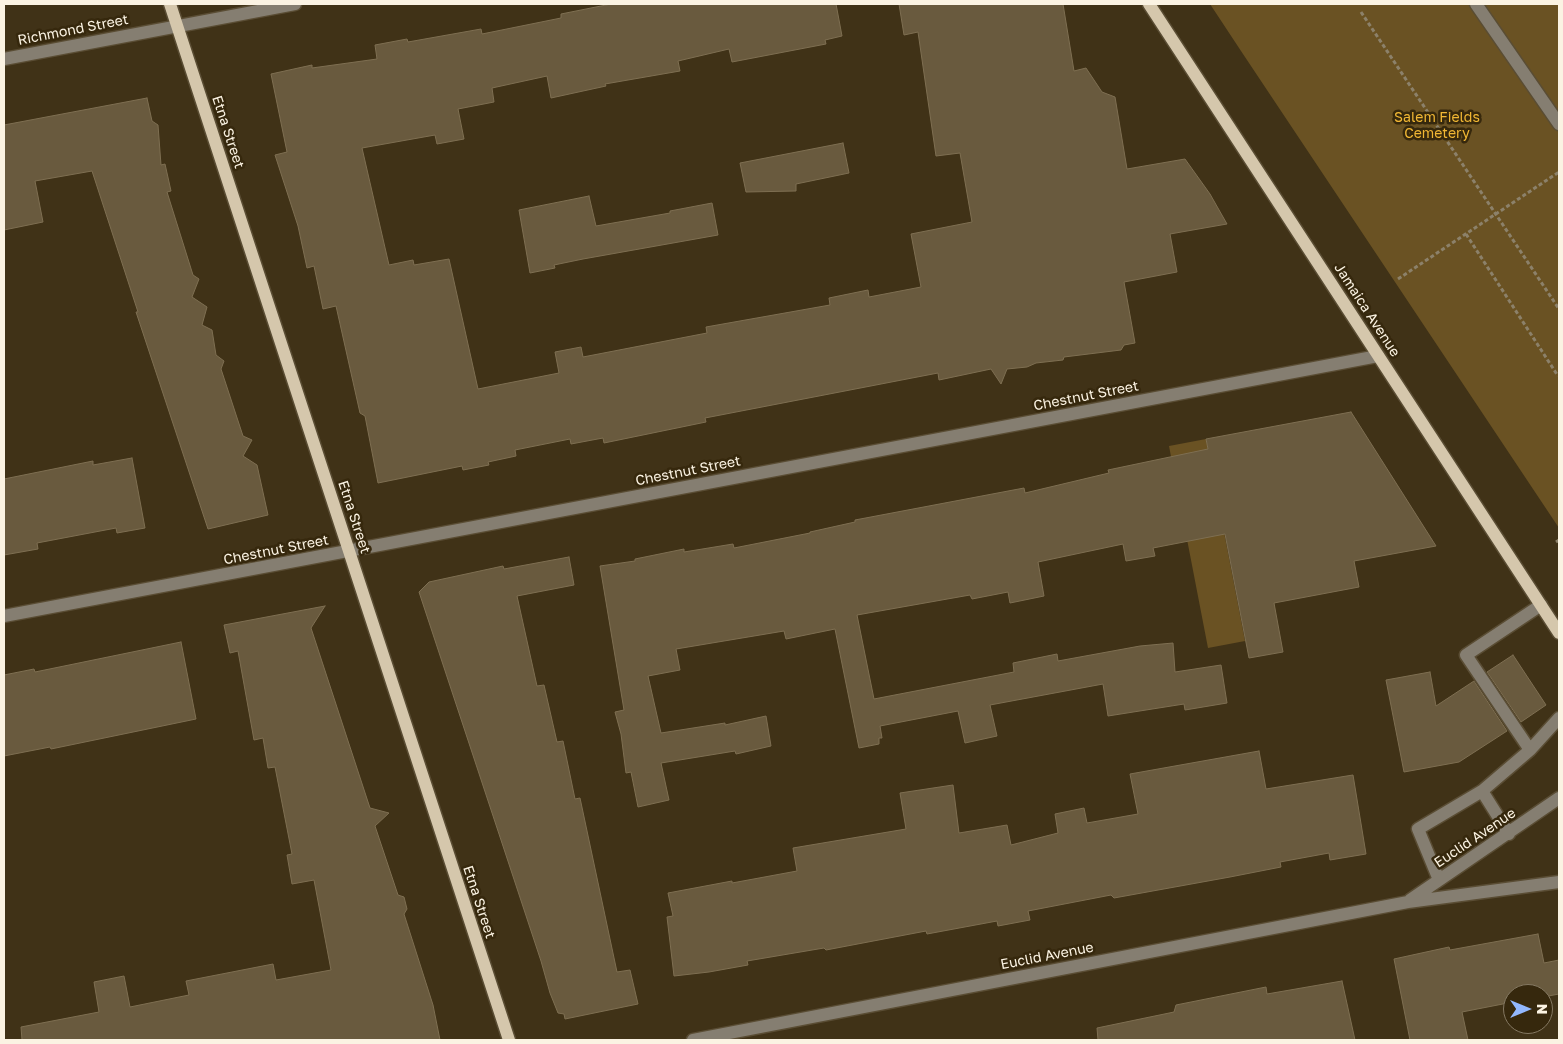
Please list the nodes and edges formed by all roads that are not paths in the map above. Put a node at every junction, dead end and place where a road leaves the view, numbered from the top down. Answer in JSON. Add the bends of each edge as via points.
{"nodes":[{"id":1,"x":170,"y":4,"type":"edge"},
{"id":2,"x":295,"y":4,"type":"edge"},
{"id":3,"x":1149,"y":4,"type":"edge"},
{"id":4,"x":1476,"y":4,"type":"edge"},
{"id":5,"x":177,"y":26,"type":"junction"},
{"id":6,"x":4,"y":59,"type":"edge"},
{"id":7,"x":1559,"y":124,"type":"edge"},
{"id":8,"x":1378,"y":356,"type":"junction"},
{"id":9,"x":349,"y":551,"type":"junction"},
{"id":10,"x":1541,"y":605,"type":"junction"},
{"id":11,"x":4,"y":616,"type":"edge"},
{"id":12,"x":1559,"y":633,"type":"edge"},
{"id":13,"x":1559,"y":718,"type":"edge"},
{"id":14,"x":1530,"y":750,"type":"junction"},
{"id":15,"x":1482,"y":791,"type":"junction"},
{"id":16,"x":1559,"y":798,"type":"edge"},
{"id":17,"x":1508,"y":834,"type":"junction"},
{"id":18,"x":1440,"y":880,"type":"junction"},
{"id":19,"x":1559,"y":882,"type":"edge"},
{"id":20,"x":1408,"y":902,"type":"junction"},
{"id":21,"x":509,"y":1040,"type":"edge"},
{"id":22,"x":693,"y":1040,"type":"edge"}],
"edges":[{"from":1,"to":5,"type":"main road","name":"Etna Street"},
{"from":2,"to":5,"type":"street","name":"Richmond Street"},
{"from":3,"to":8,"type":"main road","name":"Jamaica Avenue"},
{"from":4,"to":7,"type":"street"},
{"from":5,"to":6,"type":"street","name":"Richmond Street"},
{"from":5,"to":9,"type":"main road","name":"Etna Street"},
{"from":8,"to":9,"type":"street","name":"Chestnut Street"},
{"from":8,"to":10,"type":"main road","name":"Jamaica Avenue"},
{"from":9,"to":11,"type":"street","name":"Chestnut Street"},
{"from":9,"to":21,"type":"main road","name":"Etna Street"},
{"from":10,"to":12,"type":"main road","name":"Jamaica Avenue"},
{"from":10,"to":14,"type":"street","via":[[1466,655]]},
{"from":13,"to":14,"type":"street"},
{"from":14,"to":15,"type":"street"},
{"from":15,"to":17,"type":"street"},
{"from":15,"to":18,"type":"street","via":[[1418,829]]},
{"from":16,"to":17,"type":"street","name":"Euclid Avenue"},
{"from":17,"to":18,"type":"street","name":"Euclid Avenue"},
{"from":18,"to":20,"type":"street","name":"Euclid Avenue"},
{"from":19,"to":20,"type":"street","name":"Euclid Avenue"},
{"from":20,"to":22,"type":"street","name":"Euclid Avenue"}]}
